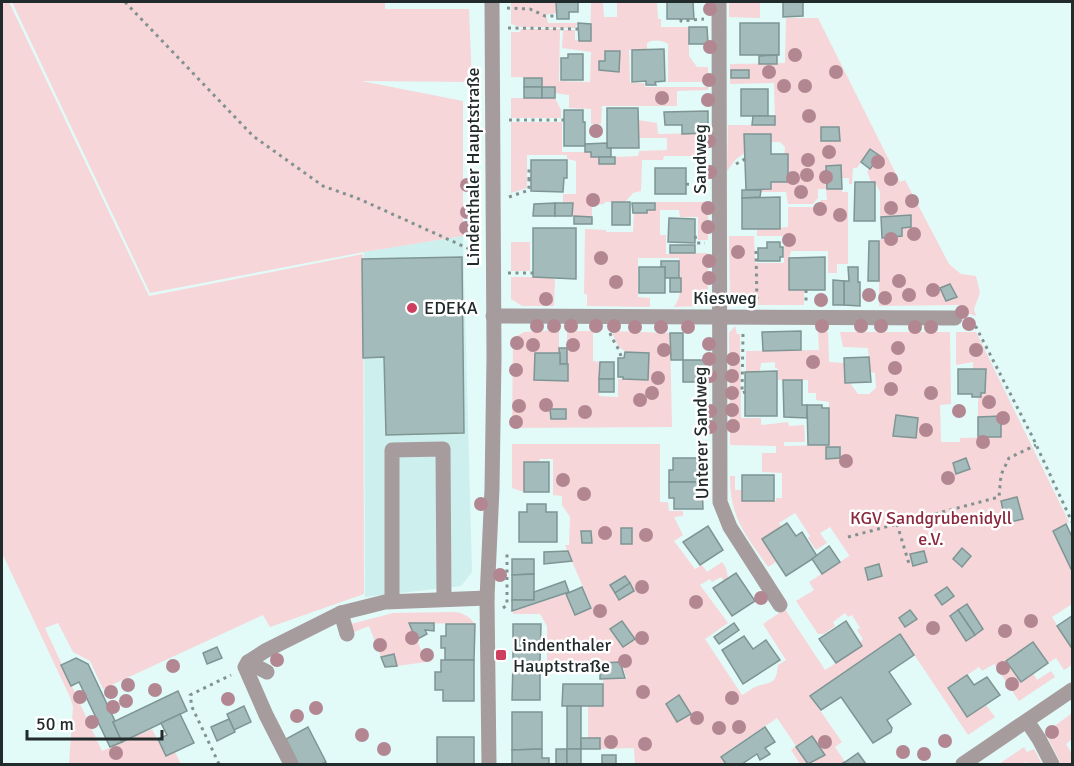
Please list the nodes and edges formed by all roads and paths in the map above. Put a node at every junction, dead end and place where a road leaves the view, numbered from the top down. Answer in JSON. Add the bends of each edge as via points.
{"nodes":[{"id":1,"x":125,"y":2,"type":"edge"},
{"id":2,"x":719,"y":2,"type":"edge"},
{"id":3,"x":498,"y":5,"type":"edge"},
{"id":4,"x":557,"y":16,"type":"dead end"},
{"id":5,"x":681,"y":19,"type":"dead end"},
{"id":6,"x":719,"y":19,"type":"junction"},
{"id":7,"x":505,"y":28,"type":"dead end"},
{"id":8,"x":578,"y":29,"type":"dead end"},
{"id":9,"x":564,"y":120,"type":"dead end"},
{"id":10,"x":505,"y":121,"type":"dead end"},
{"id":11,"x":531,"y":168,"type":"dead end"},
{"id":12,"x":506,"y":197,"type":"dead end"},
{"id":13,"x":756,"y":251,"type":"dead end"},
{"id":14,"x":492,"y":259,"type":"junction"},
{"id":15,"x":506,"y":273,"type":"dead end"},
{"id":16,"x":533,"y":273,"type":"dead end"},
{"id":17,"x":494,"y":316,"type":"junction"},
{"id":18,"x":609,"y":316,"type":"junction"},
{"id":19,"x":719,"y":317,"type":"junction"},
{"id":20,"x":753,"y":317,"type":"junction"},
{"id":21,"x":956,"y":318,"type":"joint"},
{"id":22,"x":621,"y":358,"type":"dead end"},
{"id":23,"x":745,"y":392,"type":"dead end"},
{"id":24,"x":1036,"y":445,"type":"junction"},
{"id":25,"x":1072,"y":522,"type":"edge"},
{"id":26,"x":897,"y":524,"type":"junction"},
{"id":27,"x":848,"y":537,"type":"dead end"},
{"id":28,"x":910,"y":567,"type":"dead end"},
{"id":29,"x":487,"y":598,"type":"junction"},
{"id":30,"x":444,"y":599,"type":"junction"},
{"id":31,"x":392,"y":601,"type":"junction"},
{"id":32,"x":780,"y":604,"type":"dead end"},
{"id":33,"x":341,"y":613,"type":"junction"},
{"id":34,"x":347,"y":634,"type":"dead end"},
{"id":35,"x":246,"y":665,"type":"junction"},
{"id":36,"x":267,"y":672,"type":"dead end"},
{"id":37,"x":1072,"y":690,"type":"edge"},
{"id":38,"x":1027,"y":721,"type":"junction"},
{"id":39,"x":219,"y":765,"type":"edge"},
{"id":40,"x":291,"y":765,"type":"edge"},
{"id":41,"x":489,"y":765,"type":"edge"},
{"id":42,"x":963,"y":765,"type":"edge"},
{"id":43,"x":1052,"y":765,"type":"edge"}],
"edges":[{"from":1,"to":14,"type":"path","via":[[253,136],[323,186]]},
{"from":2,"to":6,"type":"street","name":"Sandweg"},
{"from":3,"to":4,"type":"path"},
{"from":3,"to":14,"type":"street","name":"Lindenthaler Hauptstraße"},
{"from":5,"to":6,"type":"path"},
{"from":6,"to":19,"type":"street","name":"Sandweg"},
{"from":7,"to":8,"type":"path"},
{"from":9,"to":10,"type":"path"},
{"from":11,"to":12,"type":"path","via":[[529,190]]},
{"from":13,"to":20,"type":"path"},
{"from":14,"to":17,"type":"street","name":"Lindenthaler Hauptstraße"},
{"from":15,"to":16,"type":"path"},
{"from":17,"to":18,"type":"street","name":"Kiesweg"},
{"from":17,"to":29,"type":"street","name":"Lindenthaler Hauptstraße"},
{"from":18,"to":19,"type":"street","name":"Kiesweg"},
{"from":18,"to":22,"type":"path","via":[[612,340]]},
{"from":19,"to":20,"type":"street","name":"Kiesweg"},
{"from":19,"to":32,"type":"street","name":"Unterer Sandweg","via":[[720,502],[730,527]]},
{"from":20,"to":21,"type":"street","name":"Kiesweg"},
{"from":20,"to":23,"type":"path","via":[[748,334],[743,334],[742,393]]},
{"from":21,"to":24,"type":"path","via":[[976,327]]},
{"from":24,"to":25,"type":"path"},
{"from":24,"to":26,"type":"path","via":[[1009,458],[1001,475],[999,497]]},
{"from":26,"to":27,"type":"path"},
{"from":26,"to":28,"type":"path"},
{"from":29,"to":30,"type":"street"},
{"from":29,"to":41,"type":"street","name":"Lindenthaler Hauptstraße"},
{"from":30,"to":31,"type":"street"},
{"from":30,"to":31,"type":"street","via":[[443,449],[392,450]]},
{"from":31,"to":33,"type":"street"},
{"from":33,"to":34,"type":"street"},
{"from":33,"to":35,"type":"street","via":[[265,651]]},
{"from":35,"to":36,"type":"street"},
{"from":35,"to":39,"type":"path","via":[[190,695]]},
{"from":35,"to":40,"type":"street"},
{"from":37,"to":38,"type":"street"},
{"from":38,"to":42,"type":"street"},
{"from":38,"to":43,"type":"street"}]}
